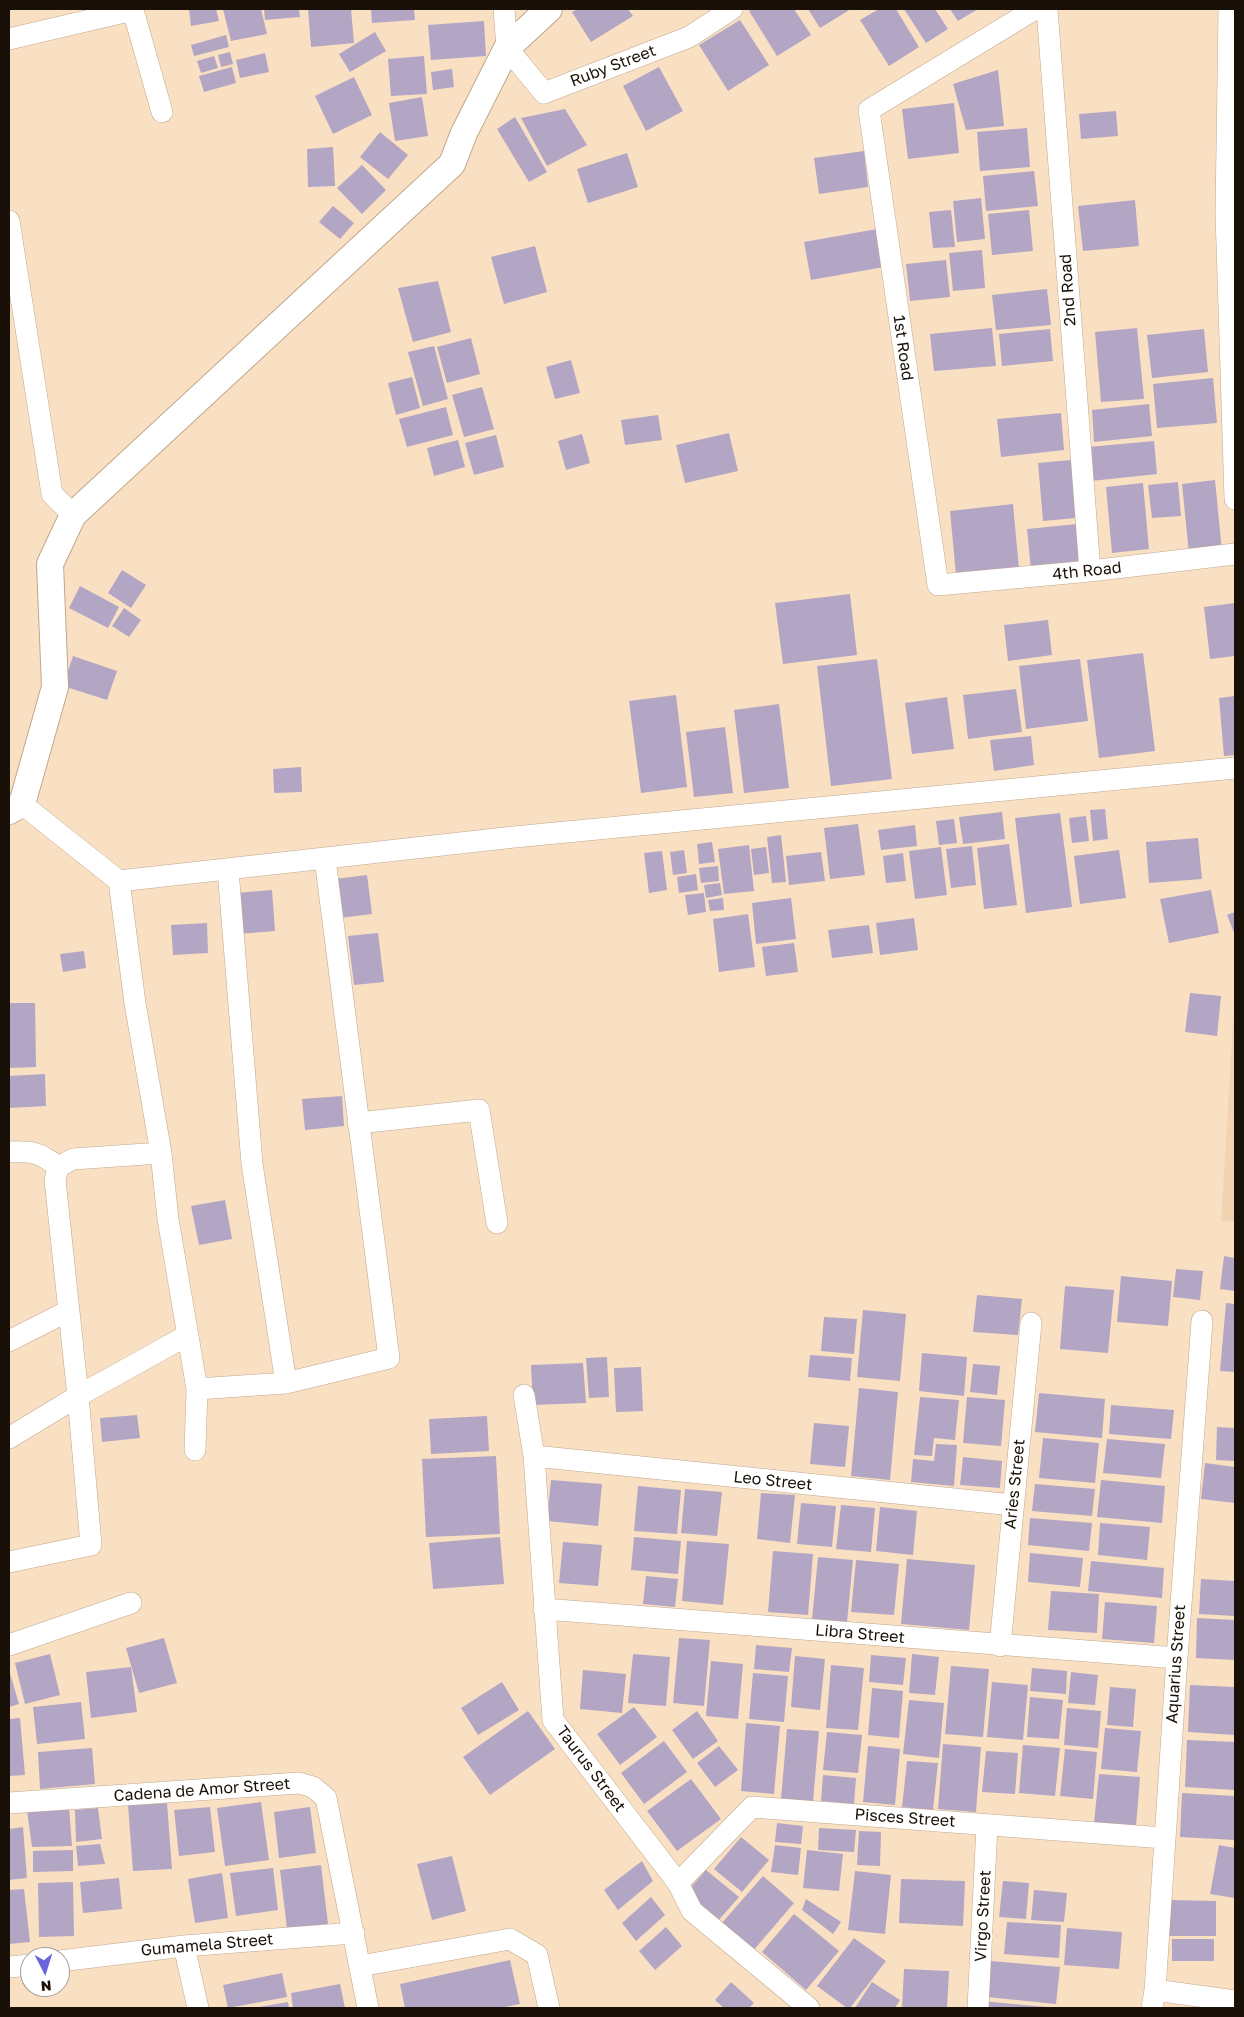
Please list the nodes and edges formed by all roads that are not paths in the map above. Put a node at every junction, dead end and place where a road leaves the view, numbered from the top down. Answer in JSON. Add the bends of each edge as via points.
{"nodes":[{"id":1,"x":504,"y":9,"type":"edge"},
{"id":2,"x":549,"y":9,"type":"edge"},
{"id":3,"x":732,"y":9,"type":"edge"},
{"id":4,"x":1035,"y":9,"type":"edge"},
{"id":5,"x":1047,"y":9,"type":"edge"},
{"id":6,"x":1229,"y":9,"type":"edge"},
{"id":7,"x":9,"y":39,"type":"edge"},
{"id":8,"x":507,"y":48,"type":"junction"},
{"id":9,"x":162,"y":112,"type":"dead end"},
{"id":10,"x":9,"y":220,"type":"edge"},
{"id":11,"x":1235,"y":499,"type":"edge"},
{"id":12,"x":73,"y":515,"type":"junction"},
{"id":13,"x":1235,"y":554,"type":"edge"},
{"id":14,"x":1090,"y":571,"type":"junction"},
{"id":15,"x":938,"y":585,"type":"joint"},
{"id":16,"x":1235,"y":768,"type":"edge"},
{"id":17,"x":16,"y":807,"type":"edge"},
{"id":18,"x":325,"y":859,"type":"junction"},
{"id":19,"x":228,"y":870,"type":"junction"},
{"id":20,"x":119,"y":881,"type":"junction"},
{"id":21,"x":358,"y":1123,"type":"junction"},
{"id":22,"x":9,"y":1152,"type":"edge"},
{"id":23,"x":161,"y":1153,"type":"junction"},
{"id":24,"x":58,"y":1167,"type":"junction"},
{"id":25,"x":498,"y":1223,"type":"dead end"},
{"id":26,"x":68,"y":1311,"type":"junction"},
{"id":27,"x":1202,"y":1321,"type":"dead end"},
{"id":28,"x":1030,"y":1323,"type":"dead end"},
{"id":29,"x":188,"y":1336,"type":"junction"},
{"id":30,"x":9,"y":1341,"type":"edge"},
{"id":31,"x":286,"y":1383,"type":"junction"},
{"id":32,"x":197,"y":1389,"type":"junction"},
{"id":33,"x":78,"y":1396,"type":"junction"},
{"id":34,"x":524,"y":1396,"type":"dead end"},
{"id":35,"x":9,"y":1438,"type":"edge"},
{"id":36,"x":195,"y":1450,"type":"dead end"},
{"id":37,"x":534,"y":1456,"type":"junction"},
{"id":38,"x":1013,"y":1505,"type":"junction"},
{"id":39,"x":9,"y":1562,"type":"edge"},
{"id":40,"x":131,"y":1603,"type":"dead end"},
{"id":41,"x":544,"y":1609,"type":"junction"},
{"id":42,"x":9,"y":1645,"type":"edge"},
{"id":43,"x":1000,"y":1646,"type":"junction"},
{"id":44,"x":1177,"y":1658,"type":"junction"},
{"id":45,"x":9,"y":1802,"type":"edge"},
{"id":46,"x":988,"y":1824,"type":"junction"},
{"id":47,"x":1164,"y":1838,"type":"junction"},
{"id":48,"x":678,"y":1883,"type":"junction"},
{"id":49,"x":354,"y":1933,"type":"junction"},
{"id":50,"x":184,"y":1946,"type":"junction"},
{"id":51,"x":70,"y":1960,"type":"edge"},
{"id":52,"x":360,"y":1966,"type":"junction"},
{"id":53,"x":1153,"y":1999,"type":"edge"},
{"id":54,"x":1235,"y":2001,"type":"edge"},
{"id":55,"x":198,"y":2008,"type":"edge"},
{"id":56,"x":368,"y":2008,"type":"edge"},
{"id":57,"x":549,"y":2008,"type":"edge"},
{"id":58,"x":810,"y":2008,"type":"edge"},
{"id":59,"x":978,"y":2008,"type":"edge"}],
"edges":[{"from":1,"to":8,"type":"street"},
{"from":2,"to":8,"type":"street"},
{"from":3,"to":8,"type":"street","name":"Ruby Street","via":[[689,37],[544,93]]},
{"from":4,"to":15,"type":"street","name":"1st Road","via":[[869,110]]},
{"from":5,"to":14,"type":"street","name":"2nd Road"},
{"from":6,"to":11,"type":"street","via":[[1226,213]]},
{"from":7,"to":9,"type":"street","via":[[133,10]]},
{"from":8,"to":12,"type":"street","via":[[452,164]]},
{"from":10,"to":12,"type":"street","via":[[52,494]]},
{"from":12,"to":17,"type":"street","via":[[50,564],[55,687]]},
{"from":13,"to":14,"type":"street","name":"4th Road"},
{"from":14,"to":15,"type":"street","name":"4th Road"},
{"from":16,"to":18,"type":"street","via":[[523,836]]},
{"from":17,"to":20,"type":"street"},
{"from":18,"to":19,"type":"street"},
{"from":18,"to":21,"type":"street"},
{"from":19,"to":20,"type":"street"},
{"from":19,"to":31,"type":"street","via":[[252,1164]]},
{"from":20,"to":23,"type":"street","via":[[135,1003]]},
{"from":21,"to":25,"type":"street","via":[[480,1110]]},
{"from":21,"to":31,"type":"street","via":[[389,1358]]},
{"from":22,"to":24,"type":"street","via":[[30,1151]]},
{"from":23,"to":24,"type":"street","via":[[73,1159]]},
{"from":23,"to":29,"type":"street","via":[[168,1219]]},
{"from":24,"to":26,"type":"street","via":[[55,1180]]},
{"from":26,"to":30,"type":"street"},
{"from":26,"to":33,"type":"street"},
{"from":27,"to":44,"type":"street","name":"Aquarius Street"},
{"from":28,"to":38,"type":"street","name":"Aries Street"},
{"from":29,"to":32,"type":"street"},
{"from":29,"to":33,"type":"street"},
{"from":31,"to":32,"type":"street"},
{"from":32,"to":36,"type":"street"},
{"from":33,"to":35,"type":"street"},
{"from":33,"to":39,"type":"street","via":[[90,1544]]},
{"from":34,"to":37,"type":"street","name":"Taurus Street"},
{"from":37,"to":38,"type":"street","name":"Leo Street"},
{"from":37,"to":41,"type":"street","name":"Taurus Street"},
{"from":38,"to":43,"type":"street","name":"Aries Street"},
{"from":40,"to":42,"type":"street"},
{"from":41,"to":43,"type":"street","name":"Libra Street"},
{"from":41,"to":48,"type":"street","name":"Taurus Street","via":[[553,1720]]},
{"from":43,"to":44,"type":"street","name":"Libra Street"},
{"from":44,"to":47,"type":"street","name":"Aquarius Street"},
{"from":45,"to":49,"type":"street","name":"Cadena de Amor Street","via":[[299,1783],[313,1787],[326,1798]]},
{"from":46,"to":47,"type":"street","name":"Pisces Street"},
{"from":46,"to":48,"type":"street","name":"Pisces Street","via":[[752,1807]]},
{"from":46,"to":59,"type":"street","name":"Virgo Street"},
{"from":47,"to":53,"type":"street","name":"Aquarius Street"},
{"from":48,"to":58,"type":"street","name":"Taurus Street","via":[[692,1911]]},
{"from":49,"to":50,"type":"street","name":"Gumamela Street"},
{"from":49,"to":52,"type":"street","name":"Cadena de Amor Street"},
{"from":50,"to":51,"type":"street","name":"Gumamela Street"},
{"from":50,"to":55,"type":"street"},
{"from":52,"to":56,"type":"street","name":"Cadena de Amor Street"},
{"from":52,"to":57,"type":"street","via":[[510,1939],[537,1955]]},
{"from":53,"to":54,"type":"street"}]}
